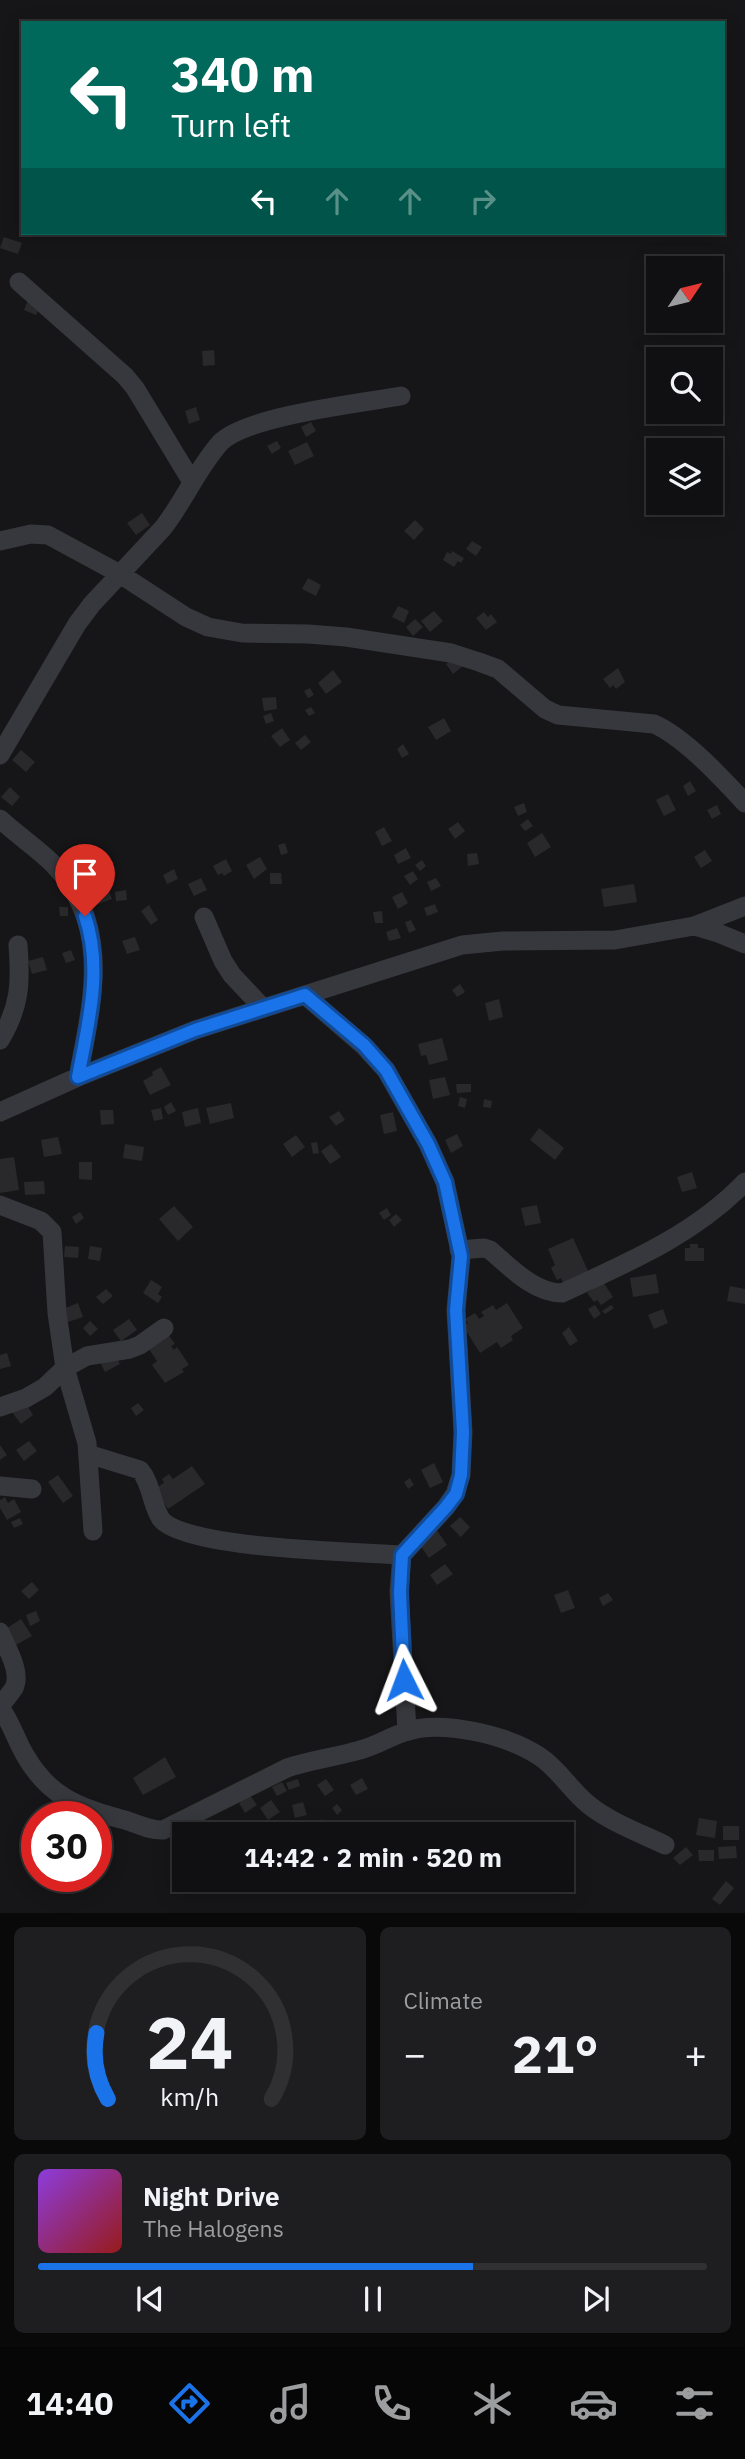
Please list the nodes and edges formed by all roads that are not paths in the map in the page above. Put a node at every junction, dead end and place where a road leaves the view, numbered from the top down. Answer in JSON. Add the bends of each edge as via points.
{"nodes":[{"id":1,"x":19,"y":282,"type":"dead end"},
{"id":2,"x":401,"y":396,"type":"dead end"},
{"id":3,"x":192,"y":482,"type":"junction"},
{"id":4,"x":0,"y":541,"type":"edge"},
{"id":5,"x":120,"y":574,"type":"junction"},
{"id":6,"x":0,"y":755,"type":"edge"},
{"id":7,"x":745,"y":803,"type":"edge"},
{"id":8,"x":0,"y":819,"type":"edge"},
{"id":9,"x":745,"y":906,"type":"edge"},
{"id":10,"x":204,"y":917,"type":"dead end"},
{"id":11,"x":694,"y":926,"type":"junction"},
{"id":12,"x":745,"y":944,"type":"edge"},
{"id":13,"x":18,"y":945,"type":"dead end"},
{"id":14,"x":305,"y":995,"type":"junction"},
{"id":15,"x":262,"y":1007,"type":"junction"},
{"id":16,"x":0,"y":1040,"type":"edge"},
{"id":17,"x":78,"y":1077,"type":"junction"},
{"id":18,"x":0,"y":1112,"type":"edge"},
{"id":19,"x":745,"y":1182,"type":"edge"},
{"id":20,"x":0,"y":1205,"type":"edge"},
{"id":21,"x":459,"y":1250,"type":"junction"},
{"id":22,"x":164,"y":1328,"type":"dead end"},
{"id":23,"x":65,"y":1368,"type":"junction"},
{"id":24,"x":0,"y":1407,"type":"edge"},
{"id":25,"x":88,"y":1454,"type":"junction"},
{"id":26,"x":0,"y":1486,"type":"edge"},
{"id":27,"x":32,"y":1489,"type":"dead end"},
{"id":28,"x":93,"y":1531,"type":"dead end"},
{"id":29,"x":402,"y":1555,"type":"junction"},
{"id":30,"x":0,"y":1632,"type":"edge"},
{"id":31,"x":0,"y":1707,"type":"edge"},
{"id":32,"x":407,"y":1731,"type":"junction"},
{"id":33,"x":664,"y":1845,"type":"dead end"}],
"edges":[{"from":1,"to":3,"type":"street","via":[[125,376]]},
{"from":2,"to":3,"type":"street","via":[[243,428],[222,441]]},
{"from":3,"to":5,"type":"street","via":[[168,522]]},
{"from":4,"to":5,"type":"street","via":[[48,535]]},
{"from":5,"to":6,"type":"street","via":[[77,624]]},
{"from":5,"to":7,"type":"street","via":[[208,627],[242,633],[346,637],[452,653],[498,669],[558,715],[654,724],[682,742]]},
{"from":8,"to":17,"type":"street","via":[[69,883],[91,933],[92,1007]]},
{"from":9,"to":11,"type":"street"},
{"from":10,"to":15,"type":"street","via":[[223,961]]},
{"from":11,"to":12,"type":"street"},
{"from":11,"to":14,"type":"street","via":[[615,940],[462,945]]},
{"from":13,"to":16,"type":"street","via":[[19,993]]},
{"from":14,"to":15,"type":"street"},
{"from":14,"to":21,"type":"street","via":[[386,1070],[445,1182]]},
{"from":15,"to":17,"type":"street"},
{"from":17,"to":18,"type":"street"},
{"from":19,"to":21,"type":"street","via":[[700,1221],[657,1248],[562,1293],[546,1291],[527,1280],[490,1250]]},
{"from":20,"to":23,"type":"street","via":[[41,1222],[51,1232]]},
{"from":21,"to":29,"type":"street","via":[[456,1310],[461,1475],[456,1494]]},
{"from":22,"to":23,"type":"street","via":[[140,1345],[96,1353]]},
{"from":23,"to":24,"type":"street","via":[[45,1387]]},
{"from":23,"to":25,"type":"street"},
{"from":25,"to":28,"type":"street"},
{"from":25,"to":29,"type":"street","via":[[140,1470],[161,1518],[176,1529],[233,1543]]},
{"from":26,"to":27,"type":"street"},
{"from":29,"to":32,"type":"street"},
{"from":30,"to":31,"type":"street","via":[[16,1670],[15,1686]]},
{"from":31,"to":32,"type":"street","via":[[32,1766],[64,1798],[155,1831],[287,1768],[371,1747]]},
{"from":32,"to":33,"type":"street","via":[[447,1727],[515,1743],[560,1773],[595,1810]]}]}
